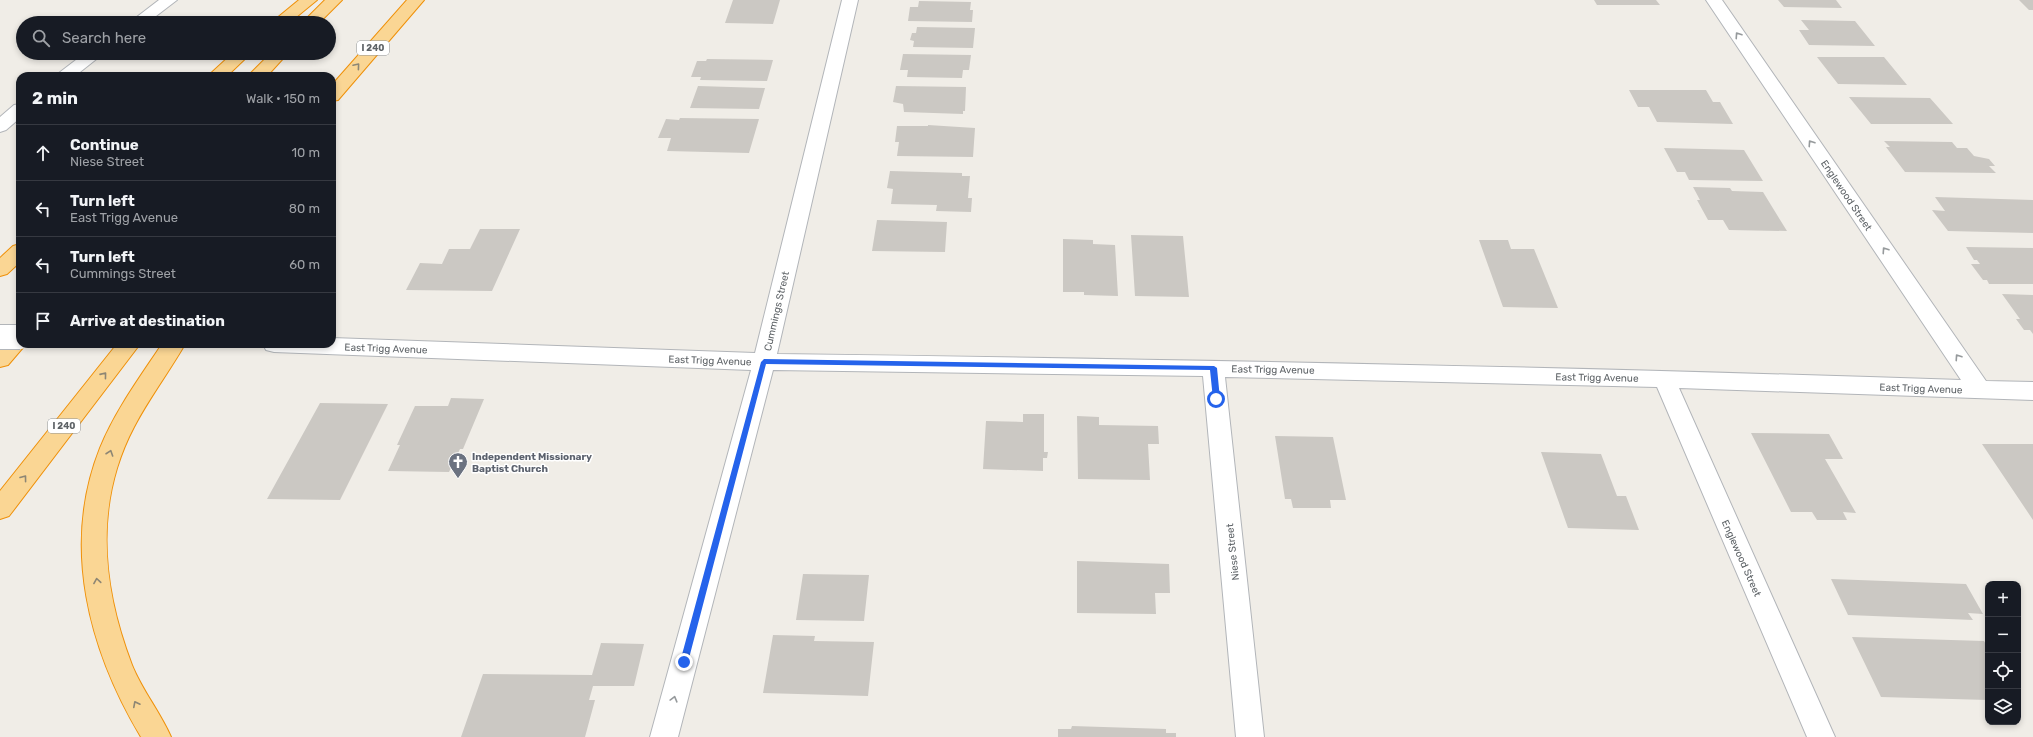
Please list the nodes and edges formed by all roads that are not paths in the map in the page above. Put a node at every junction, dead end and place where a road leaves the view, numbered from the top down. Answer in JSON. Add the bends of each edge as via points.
{"nodes":[{"id":1,"x":169,"y":0,"type":"edge"},
{"id":2,"x":309,"y":0,"type":"edge"},
{"id":3,"x":334,"y":0,"type":"edge"},
{"id":4,"x":416,"y":0,"type":"edge"},
{"id":5,"x":850,"y":0,"type":"edge"},
{"id":6,"x":1714,"y":0,"type":"edge"},
{"id":7,"x":147,"y":16,"type":"edge"},
{"id":8,"x":288,"y":16,"type":"edge"},
{"id":9,"x":317,"y":16,"type":"edge"},
{"id":10,"x":86,"y":60,"type":"edge"},
{"id":11,"x":235,"y":60,"type":"edge"},
{"id":12,"x":273,"y":60,"type":"edge"},
{"id":13,"x":70,"y":72,"type":"edge"},
{"id":14,"x":222,"y":72,"type":"edge"},
{"id":15,"x":261,"y":72,"type":"edge"},
{"id":16,"x":336,"y":91,"type":"edge"},
{"id":17,"x":16,"y":112,"type":"edge"},
{"id":18,"x":0,"y":126,"type":"edge"},
{"id":19,"x":16,"y":255,"type":"edge"},
{"id":20,"x":0,"y":269,"type":"edge"},
{"id":21,"x":0,"y":337,"type":"edge"},
{"id":22,"x":16,"y":337,"type":"edge"},
{"id":23,"x":16,"y":341,"type":"edge"},
{"id":24,"x":336,"y":346,"type":"edge"},
{"id":25,"x":126,"y":348,"type":"edge"},
{"id":26,"x":171,"y":348,"type":"edge"},
{"id":27,"x":0,"y":359,"type":"edge"},
{"id":28,"x":764,"y":362,"type":"junction"},
{"id":29,"x":1214,"y":368,"type":"junction"},
{"id":30,"x":1664,"y":379,"type":"junction"},
{"id":31,"x":1980,"y":390,"type":"junction"},
{"id":32,"x":2033,"y":391,"type":"edge"},
{"id":33,"x":0,"y":509,"type":"edge"},
{"id":34,"x":157,"y":737,"type":"edge"},
{"id":35,"x":664,"y":737,"type":"edge"},
{"id":36,"x":1250,"y":737,"type":"edge"},
{"id":37,"x":1821,"y":737,"type":"edge"}],
"edges":[{"from":1,"to":7,"type":"street"},
{"from":2,"to":8,"type":"highway"},
{"from":3,"to":9,"type":"highway"},
{"from":16,"to":4,"type":"highway","number":"I 240","one_way":true},
{"from":5,"to":28,"type":"street","name":"Cummings Street"},
{"from":31,"to":6,"type":"street","name":"Englewood Street","one_way":true},
{"from":10,"to":13,"type":"street"},
{"from":11,"to":14,"type":"highway"},
{"from":12,"to":15,"type":"highway"},
{"from":17,"to":18,"type":"street"},
{"from":19,"to":20,"type":"highway"},
{"from":21,"to":22,"type":"street","bridge":true},
{"from":23,"to":27,"type":"highway"},
{"from":24,"to":28,"type":"street","name":"East Trigg Avenue"},
{"from":33,"to":25,"type":"highway","number":"I 240","one_way":true},
{"from":34,"to":26,"type":"highway","one_way":true,"via":[[140,712],[121,675],[103,619],[93,534],[98,494],[111,450],[131,409]]},
{"from":28,"to":29,"type":"street","name":"East Trigg Avenue"},
{"from":35,"to":28,"type":"street","name":"Cummings Street","one_way":true},
{"from":29,"to":30,"type":"street","name":"East Trigg Avenue"},
{"from":29,"to":36,"type":"street","name":"Niese Street"},
{"from":30,"to":31,"type":"street","name":"East Trigg Avenue"},
{"from":30,"to":37,"type":"street","name":"Englewood Street"},
{"from":31,"to":32,"type":"street","name":"East Trigg Avenue"}]}
